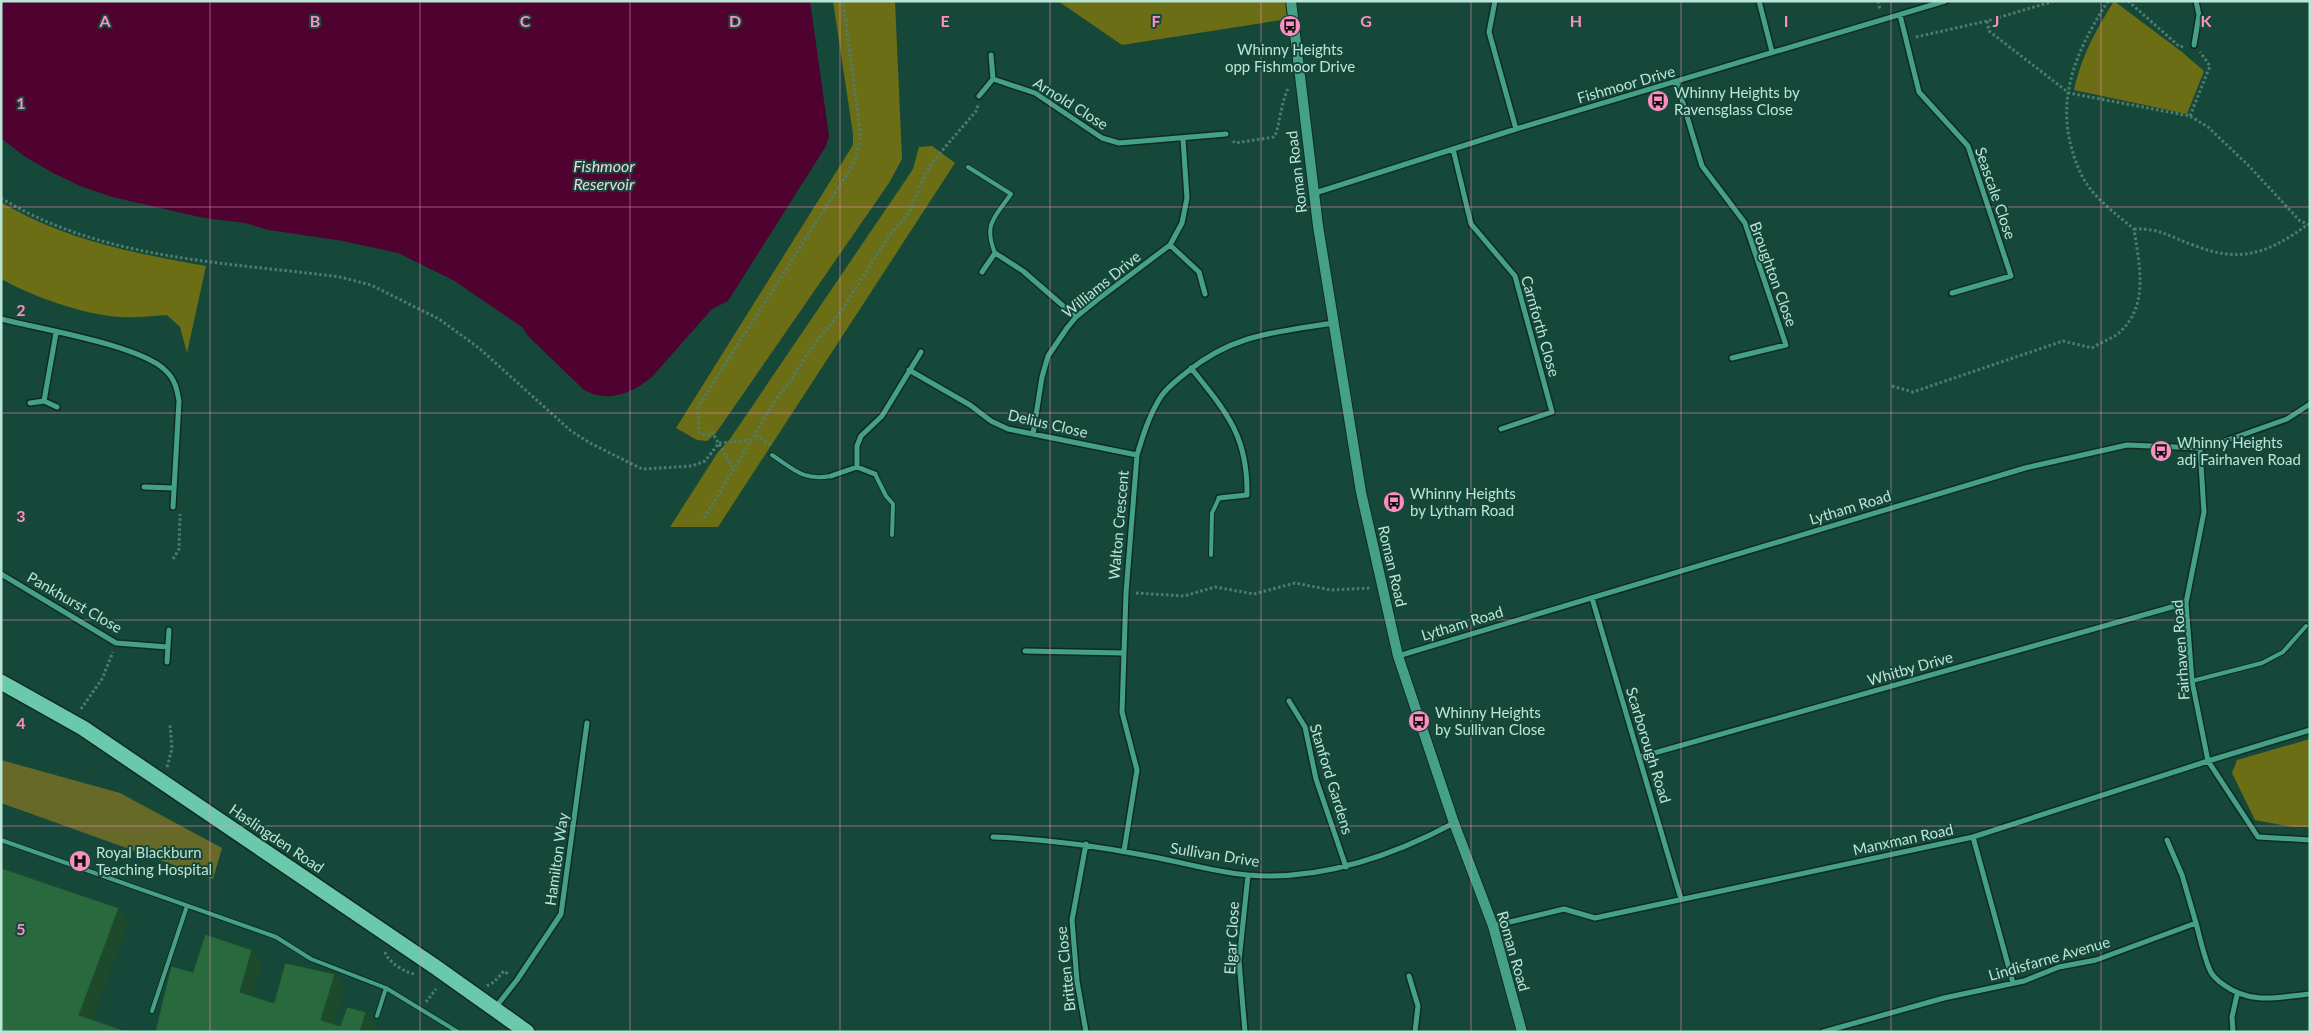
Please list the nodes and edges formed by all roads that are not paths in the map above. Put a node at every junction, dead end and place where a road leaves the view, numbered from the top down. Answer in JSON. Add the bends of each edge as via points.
{"nodes":[{"id":1,"x":1291,"y":1,"type":"edge"},
{"id":2,"x":1495,"y":1,"type":"edge"},
{"id":3,"x":1759,"y":1,"type":"edge"},
{"id":4,"x":1945,"y":1,"type":"edge"},
{"id":5,"x":2196,"y":1,"type":"edge"},
{"id":6,"x":1900,"y":15,"type":"junction"},
{"id":7,"x":2194,"y":45,"type":"road end"},
{"id":8,"x":1772,"y":52,"type":"junction"},
{"id":9,"x":991,"y":55,"type":"dead end"},
{"id":10,"x":993,"y":79,"type":"junction"},
{"id":11,"x":1677,"y":83,"type":"junction"},
{"id":12,"x":978,"y":96,"type":"road end"},
{"id":13,"x":1516,"y":129,"type":"junction"},
{"id":14,"x":1226,"y":134,"type":"road end"},
{"id":15,"x":1183,"y":139,"type":"junction"},
{"id":16,"x":1452,"y":149,"type":"junction"},
{"id":17,"x":968,"y":167,"type":"dead end"},
{"id":18,"x":1315,"y":193,"type":"junction"},
{"id":19,"x":1170,"y":245,"type":"junction"},
{"id":20,"x":994,"y":253,"type":"junction"},
{"id":21,"x":982,"y":272,"type":"dead end"},
{"id":22,"x":1952,"y":293,"type":"dead end"},
{"id":23,"x":1205,"y":294,"type":"dead end"},
{"id":24,"x":1076,"y":317,"type":"junction"},
{"id":25,"x":1,"y":319,"type":"edge"},
{"id":26,"x":1333,"y":324,"type":"junction"},
{"id":27,"x":56,"y":333,"type":"junction"},
{"id":28,"x":921,"y":352,"type":"dead end"},
{"id":29,"x":1732,"y":358,"type":"dead end"},
{"id":30,"x":1191,"y":368,"type":"junction"},
{"id":31,"x":910,"y":370,"type":"junction"},
{"id":32,"x":44,"y":401,"type":"junction"},
{"id":33,"x":30,"y":404,"type":"dead end"},
{"id":34,"x":2310,"y":404,"type":"edge"},
{"id":35,"x":57,"y":407,"type":"dead end"},
{"id":36,"x":1501,"y":429,"type":"dead end"},
{"id":37,"x":1032,"y":434,"type":"junction"},
{"id":38,"x":2200,"y":448,"type":"junction"},
{"id":39,"x":772,"y":455,"type":"dead end"},
{"id":40,"x":1136,"y":455,"type":"junction"},
{"id":41,"x":857,"y":467,"type":"junction"},
{"id":42,"x":876,"y":474,"type":"joint"},
{"id":43,"x":831,"y":476,"type":"joint"},
{"id":44,"x":144,"y":486,"type":"dead end"},
{"id":45,"x":174,"y":488,"type":"junction"},
{"id":46,"x":1219,"y":498,"type":"joint"},
{"id":47,"x":173,"y":507,"type":"road end"},
{"id":48,"x":892,"y":535,"type":"dead end"},
{"id":49,"x":1210,"y":555,"type":"dead end"},
{"id":50,"x":1,"y":574,"type":"edge"},
{"id":51,"x":1592,"y":598,"type":"junction"},
{"id":52,"x":2186,"y":603,"type":"junction"},
{"id":53,"x":2306,"y":626,"type":"dead end"},
{"id":54,"x":169,"y":630,"type":"dead end"},
{"id":55,"x":168,"y":647,"type":"junction"},
{"id":56,"x":1025,"y":651,"type":"dead end"},
{"id":57,"x":1124,"y":653,"type":"junction"},
{"id":58,"x":1398,"y":656,"type":"junction"},
{"id":59,"x":167,"y":662,"type":"dead end"},
{"id":60,"x":2192,"y":681,"type":"junction"},
{"id":61,"x":1,"y":682,"type":"edge"},
{"id":62,"x":1289,"y":701,"type":"dead end"},
{"id":63,"x":587,"y":723,"type":"dead end"},
{"id":64,"x":2310,"y":730,"type":"edge"},
{"id":65,"x":1640,"y":758,"type":"junction"},
{"id":66,"x":2208,"y":761,"type":"junction"},
{"id":67,"x":1454,"y":823,"type":"junction"},
{"id":68,"x":993,"y":837,"type":"dead end"},
{"id":69,"x":1973,"y":837,"type":"junction"},
{"id":70,"x":1,"y":840,"type":"edge"},
{"id":71,"x":2167,"y":840,"type":"dead end"},
{"id":72,"x":2310,"y":840,"type":"edge"},
{"id":73,"x":1086,"y":844,"type":"junction"},
{"id":74,"x":1124,"y":851,"type":"junction"},
{"id":75,"x":1346,"y":867,"type":"junction"},
{"id":76,"x":1248,"y":875,"type":"junction"},
{"id":77,"x":1681,"y":899,"type":"junction"},
{"id":78,"x":187,"y":906,"type":"junction"},
{"id":79,"x":2196,"y":923,"type":"junction"},
{"id":80,"x":1493,"y":926,"type":"junction"},
{"id":81,"x":1409,"y":976,"type":"dead end"},
{"id":82,"x":2013,"y":983,"type":"junction"},
{"id":83,"x":386,"y":988,"type":"junction"},
{"id":84,"x":2310,"y":994,"type":"edge"},
{"id":85,"x":2237,"y":995,"type":"junction"},
{"id":86,"x":494,"y":1008,"type":"junction"},
{"id":87,"x":152,"y":1011,"type":"dead end"},
{"id":88,"x":378,"y":1016,"type":"dead end"},
{"id":89,"x":458,"y":1032,"type":"edge"},
{"id":90,"x":527,"y":1032,"type":"edge"},
{"id":91,"x":1086,"y":1032,"type":"edge"},
{"id":92,"x":1244,"y":1032,"type":"edge"},
{"id":93,"x":1415,"y":1032,"type":"edge"},
{"id":94,"x":1522,"y":1032,"type":"edge"},
{"id":95,"x":1823,"y":1032,"type":"edge"},
{"id":96,"x":2233,"y":1032,"type":"edge"}],
"edges":[{"from":1,"to":18,"type":"street","name":"Roman Road"},
{"from":2,"to":13,"type":"street","via":[[1489,32]]},
{"from":3,"to":8,"type":"street"},
{"from":4,"to":6,"type":"street","name":"Fishmoor Drive"},
{"from":5,"to":7,"type":"street","via":[[2199,15]]},
{"from":6,"to":8,"type":"street","name":"Fishmoor Drive"},
{"from":6,"to":22,"type":"street","name":"Seascale Close","via":[[1919,92],[1968,146],[2011,276]]},
{"from":8,"to":11,"type":"street","name":"Fishmoor Drive"},
{"from":9,"to":10,"type":"street"},
{"from":10,"to":12,"type":"street"},
{"from":10,"to":15,"type":"street","name":"Arnold Close","via":[[1035,92],[1110,141]]},
{"from":11,"to":13,"type":"street","name":"Fishmoor Drive"},
{"from":11,"to":29,"type":"street","name":"Broughton Close","via":[[1702,166],[1745,224],[1786,345]]},
{"from":13,"to":16,"type":"street","name":"Fishmoor Drive"},
{"from":14,"to":15,"type":"street","name":"Arnold Close"},
{"from":15,"to":19,"type":"street","name":"Williams Drive","via":[[1186,210]]},
{"from":16,"to":18,"type":"street","name":"Fishmoor Drive"},
{"from":16,"to":36,"type":"street","name":"Carnforth Close","via":[[1471,224],[1515,276],[1552,412]]},
{"from":17,"to":20,"type":"lane","via":[[1011,194],[991,223],[989,237]]},
{"from":18,"to":26,"type":"street","name":"Roman Road"},
{"from":19,"to":23,"type":"street","via":[[1199,272]]},
{"from":19,"to":24,"type":"street","name":"Williams Drive"},
{"from":20,"to":21,"type":"street"},
{"from":20,"to":24,"type":"street","via":[[1023,271]]},
{"from":24,"to":37,"type":"street","name":"Williams Drive","via":[[1048,356]]},
{"from":25,"to":27,"type":"street"},
{"from":26,"to":30,"type":"street","name":"Walton Crescent","via":[[1251,337],[1229,344]]},
{"from":26,"to":58,"type":"street","name":"Roman Road","via":[[1361,492]]},
{"from":27,"to":32,"type":"street"},
{"from":27,"to":45,"type":"street","via":[[126,351],[158,363],[167,372],[176,384],[179,401]]},
{"from":28,"to":31,"type":"street"},
{"from":30,"to":40,"type":"street","name":"Walton Crescent","via":[[1161,396]]},
{"from":30,"to":46,"type":"street","via":[[1234,424],[1244,452],[1248,471],[1247,496]]},
{"from":31,"to":37,"type":"street","name":"Delius Close","via":[[970,405],[991,422]]},
{"from":31,"to":41,"type":"street","via":[[882,416],[862,436],[857,446]]},
{"from":32,"to":33,"type":"street"},
{"from":32,"to":35,"type":"street"},
{"from":34,"to":38,"type":"street","name":"Lytham Road","via":[[2287,419]]},
{"from":37,"to":40,"type":"street","name":"Delius Close"},
{"from":38,"to":51,"type":"street","name":"Lytham Road","via":[[2127,445],[2025,468]]},
{"from":38,"to":52,"type":"street","name":"Fairhaven Road","via":[[2204,512]]},
{"from":39,"to":43,"type":"lane","via":[[804,476]]},
{"from":40,"to":57,"type":"street","name":"Walton Crescent"},
{"from":41,"to":42,"type":"street"},
{"from":41,"to":43,"type":"street"},
{"from":42,"to":48,"type":"lane","via":[[893,504]]},
{"from":44,"to":45,"type":"street"},
{"from":45,"to":47,"type":"street"},
{"from":46,"to":49,"type":"lane","via":[[1212,513]]},
{"from":50,"to":55,"type":"street","name":"Pankhurst Close","via":[[116,643]]},
{"from":51,"to":58,"type":"street","name":"Lytham Road"},
{"from":51,"to":65,"type":"street","name":"Scarborough Road"},
{"from":52,"to":60,"type":"street","name":"Fairhaven Road"},
{"from":52,"to":65,"type":"street","name":"Whitby Drive"},
{"from":53,"to":60,"type":"lane","via":[[2283,652],[2262,662]]},
{"from":54,"to":55,"type":"street"},
{"from":55,"to":59,"type":"street"},
{"from":56,"to":57,"type":"street"},
{"from":57,"to":74,"type":"street","name":"Walton Crescent","via":[[1122,712],[1137,770]]},
{"from":58,"to":67,"type":"street","name":"Roman Road"},
{"from":60,"to":66,"type":"street","name":"Fairhaven Road"},
{"from":61,"to":86,"type":"highway","name":"Haslingden Road","via":[[72,722]]},
{"from":62,"to":75,"type":"street","name":"Stanford Gardens","via":[[1305,727],[1316,779]]},
{"from":63,"to":86,"type":"street","name":"Hamilton Way","via":[[561,914]]},
{"from":64,"to":66,"type":"street","name":"Manxman Road"},
{"from":65,"to":77,"type":"street","name":"Scarborough Road"},
{"from":66,"to":69,"type":"street","name":"Manxman Road"},
{"from":66,"to":72,"type":"street","via":[[2258,837]]},
{"from":67,"to":75,"type":"street","name":"Sullivan Drive","via":[[1422,840]]},
{"from":67,"to":80,"type":"street","name":"Roman Road"},
{"from":68,"to":73,"type":"street","name":"Sullivan Drive"},
{"from":69,"to":77,"type":"street","name":"Manxman Road"},
{"from":69,"to":82,"type":"street"},
{"from":70,"to":78,"type":"lane"},
{"from":71,"to":79,"type":"street","via":[[2182,875]]},
{"from":73,"to":74,"type":"street","name":"Sullivan Drive"},
{"from":73,"to":91,"type":"street","name":"Britten Close","via":[[1072,920],[1077,981]]},
{"from":74,"to":76,"type":"street","name":"Sullivan Drive"},
{"from":75,"to":76,"type":"street","name":"Sullivan Drive","via":[[1306,874]]},
{"from":76,"to":92,"type":"street","name":"Elgar Close","via":[[1239,961]]},
{"from":77,"to":80,"type":"street","name":"Manxman Road","via":[[1594,918],[1564,909]]},
{"from":78,"to":83,"type":"lane","via":[[276,937],[312,959]]},
{"from":78,"to":87,"type":"lane"},
{"from":79,"to":82,"type":"street","name":"Lindisfarne Avenue","via":[[2096,960],[2059,967]]},
{"from":79,"to":85,"type":"street","via":[[2209,970]]},
{"from":80,"to":94,"type":"street","name":"Roman Road"},
{"from":81,"to":93,"type":"street","via":[[1418,1006]]},
{"from":82,"to":95,"type":"street","name":"Lindisfarne Avenue","via":[[1874,1016]]},
{"from":83,"to":88,"type":"lane"},
{"from":83,"to":89,"type":"lane"},
{"from":84,"to":85,"type":"street","via":[[2266,998]]},
{"from":85,"to":96,"type":"street","via":[[2232,1016]]},
{"from":86,"to":90,"type":"highway","name":"Haslingden Road"}]}
